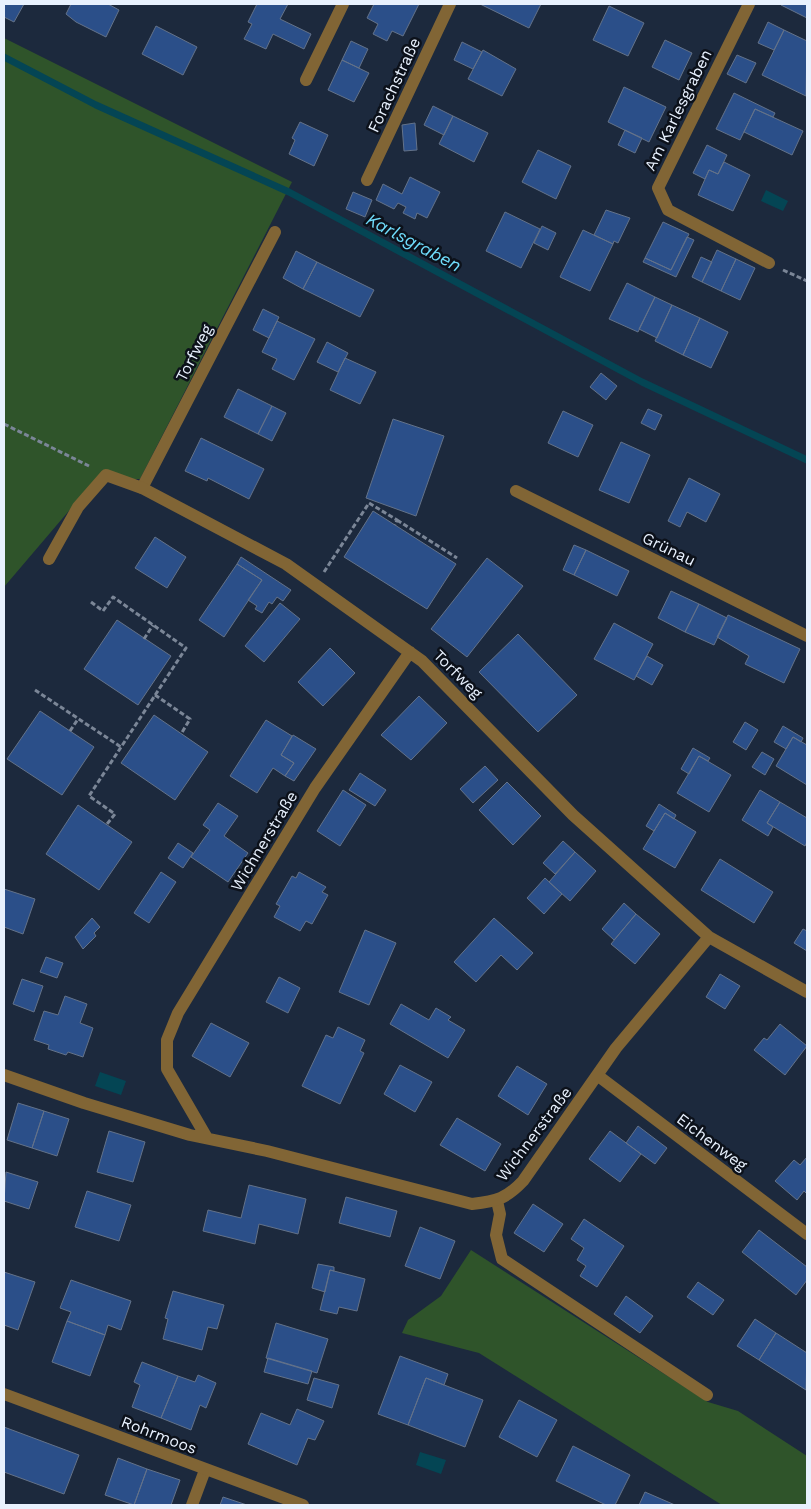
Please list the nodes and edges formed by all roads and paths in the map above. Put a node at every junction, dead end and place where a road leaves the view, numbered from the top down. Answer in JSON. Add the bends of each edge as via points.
{"nodes":[{"id":1,"x":343,"y":4,"type":"edge"},
{"id":2,"x":450,"y":4,"type":"edge"},
{"id":3,"x":749,"y":4,"type":"edge"},
{"id":4,"x":306,"y":80,"type":"dead end"},
{"id":5,"x":367,"y":180,"type":"dead end"},
{"id":6,"x":275,"y":232,"type":"dead end"},
{"id":7,"x":769,"y":263,"type":"joint"},
{"id":8,"x":807,"y":281,"type":"edge"},
{"id":9,"x":4,"y":424,"type":"edge"},
{"id":10,"x":106,"y":474,"type":"junction"},
{"id":11,"x":142,"y":488,"type":"junction"},
{"id":12,"x":516,"y":490,"type":"dead end"},
{"id":13,"x":397,"y":520,"type":"junction"},
{"id":14,"x":395,"y":525,"type":"dead end"},
{"id":15,"x":457,"y":558,"type":"dead end"},
{"id":16,"x":49,"y":559,"type":"dead end"},
{"id":17,"x":315,"y":585,"type":"junction"},
{"id":18,"x":91,"y":602,"type":"dead end"},
{"id":19,"x":153,"y":625,"type":"junction"},
{"id":20,"x":807,"y":636,"type":"edge"},
{"id":21,"x":144,"y":639,"type":"dead end"},
{"id":22,"x":410,"y":652,"type":"junction"},
{"id":23,"x":35,"y":690,"type":"dead end"},
{"id":24,"x":155,"y":695,"type":"junction"},
{"id":25,"x":78,"y":719,"type":"junction"},
{"id":26,"x":70,"y":731,"type":"dead end"},
{"id":27,"x":181,"y":734,"type":"dead end"},
{"id":28,"x":121,"y":747,"type":"junction"},
{"id":29,"x":107,"y":824,"type":"dead end"},
{"id":30,"x":709,"y":937,"type":"junction"},
{"id":31,"x":807,"y":992,"type":"edge"},
{"id":32,"x":4,"y":1075,"type":"edge"},
{"id":33,"x":597,"y":1075,"type":"junction"},
{"id":34,"x":207,"y":1138,"type":"junction"},
{"id":35,"x":496,"y":1201,"type":"junction"},
{"id":36,"x":807,"y":1234,"type":"edge"},
{"id":37,"x":4,"y":1394,"type":"edge"},
{"id":38,"x":707,"y":1395,"type":"dead end"},
{"id":39,"x":205,"y":1470,"type":"junction"},
{"id":40,"x":289,"y":1503,"type":"edge"},
{"id":41,"x":192,"y":1505,"type":"edge"},
{"id":42,"x":303,"y":1505,"type":"edge"}],
"edges":[{"from":1,"to":4,"type":"street"},
{"from":2,"to":5,"type":"street","name":"Forachstraße"},
{"from":3,"to":7,"type":"street","name":"Am Karlesgraben","via":[[658,188],[668,210]]},
{"from":6,"to":11,"type":"street","name":"Torfweg"},
{"from":7,"to":8,"type":"path"},
{"from":9,"to":10,"type":"path"},
{"from":10,"to":11,"type":"street","name":"Torfweg"},
{"from":10,"to":16,"type":"street","via":[[78,507]]},
{"from":11,"to":17,"type":"street","name":"Torfweg","via":[[286,564]]},
{"from":12,"to":20,"type":"street","name":"Grünau"},
{"from":13,"to":14,"type":"path"},
{"from":13,"to":15,"type":"path"},
{"from":13,"to":17,"type":"path","via":[[369,504]]},
{"from":17,"to":22,"type":"street","name":"Torfweg"},
{"from":18,"to":19,"type":"path","via":[[103,611],[113,597]]},
{"from":19,"to":21,"type":"path"},
{"from":19,"to":24,"type":"path","via":[[186,648]]},
{"from":22,"to":30,"type":"street","name":"Torfweg","via":[[422,660],[572,815]]},
{"from":22,"to":34,"type":"street","name":"Wichnerstraße","via":[[315,788],[178,1013],[167,1040],[167,1069]]},
{"from":23,"to":25,"type":"path"},
{"from":24,"to":27,"type":"path","via":[[190,719]]},
{"from":24,"to":28,"type":"path"},
{"from":25,"to":26,"type":"path"},
{"from":25,"to":28,"type":"path"},
{"from":28,"to":29,"type":"path","via":[[88,796],[114,814]]},
{"from":30,"to":31,"type":"street"},
{"from":30,"to":33,"type":"street","name":"Wichnerstraße"},
{"from":32,"to":34,"type":"street","name":"Wichnerstraße","via":[[84,1103]]},
{"from":33,"to":35,"type":"street","name":"Wichnerstraße","via":[[523,1181]]},
{"from":33,"to":36,"type":"street","name":"Eichenweg"},
{"from":34,"to":35,"type":"street","name":"Wichnerstraße","via":[[472,1204]]},
{"from":35,"to":38,"type":"street","via":[[500,1214],[496,1235],[502,1259]]},
{"from":37,"to":39,"type":"street","name":"Rohrmoos"},
{"from":39,"to":40,"type":"street","name":"Rohrmoos"},
{"from":39,"to":41,"type":"street"},
{"from":40,"to":42,"type":"street","name":"Rohrmoos"}]}
